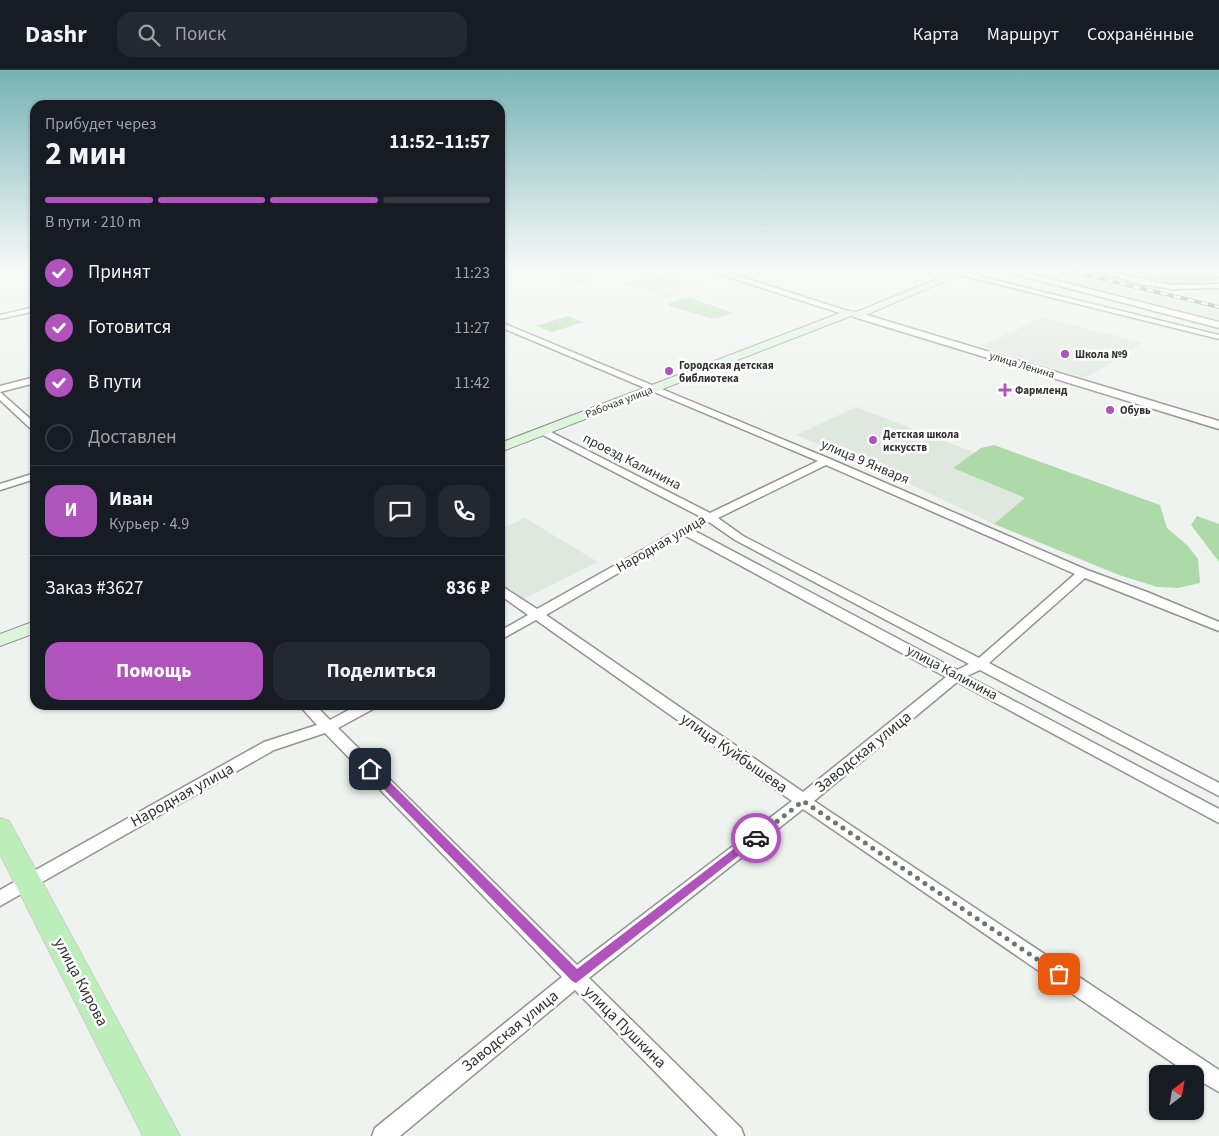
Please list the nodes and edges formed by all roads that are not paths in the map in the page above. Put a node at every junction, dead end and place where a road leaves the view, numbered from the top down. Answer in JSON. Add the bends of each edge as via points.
{"nodes":[{"id":1,"x":833,"y":320,"type":"edge"},
{"id":2,"x":872,"y":320,"type":"edge"},
{"id":3,"x":1148,"y":320,"type":"edge"},
{"id":4,"x":1198,"y":320,"type":"edge"},
{"id":5,"x":1219,"y":325,"type":"edge"},
{"id":6,"x":505,"y":329,"type":"edge"},
{"id":7,"x":1219,"y":337,"type":"edge"},
{"id":8,"x":30,"y":381,"type":"edge"},
{"id":9,"x":0,"y":389,"type":"edge"},
{"id":10,"x":653,"y":389,"type":"junction"},
{"id":11,"x":0,"y":394,"type":"edge"},
{"id":12,"x":30,"y":423,"type":"edge"},
{"id":13,"x":1219,"y":425,"type":"edge"},
{"id":14,"x":542,"y":432,"type":"junction"},
{"id":15,"x":505,"y":446,"type":"edge"},
{"id":16,"x":826,"y":461,"type":"junction"},
{"id":17,"x":30,"y":478,"type":"edge"},
{"id":18,"x":0,"y":487,"type":"edge"},
{"id":19,"x":709,"y":517,"type":"junction"},
{"id":20,"x":684,"y":530,"type":"junction"},
{"id":21,"x":1083,"y":573,"type":"junction"},
{"id":22,"x":505,"y":593,"type":"edge"},
{"id":23,"x":538,"y":616,"type":"junction"},
{"id":24,"x":1219,"y":627,"type":"edge"},
{"id":25,"x":30,"y":629,"type":"edge"},
{"id":26,"x":505,"y":633,"type":"edge"},
{"id":27,"x":0,"y":640,"type":"edge"},
{"id":28,"x":979,"y":665,"type":"junction"},
{"id":29,"x":956,"y":676,"type":"junction"},
{"id":30,"x":311,"y":710,"type":"edge"},
{"id":31,"x":361,"y":710,"type":"edge"},
{"id":32,"x":329,"y":727,"type":"junction"},
{"id":33,"x":1219,"y":790,"type":"edge"},
{"id":34,"x":803,"y":801,"type":"junction"},
{"id":35,"x":1219,"y":817,"type":"edge"},
{"id":36,"x":0,"y":828,"type":"edge"},
{"id":37,"x":28,"y":883,"type":"junction"},
{"id":38,"x":0,"y":899,"type":"edge"},
{"id":39,"x":576,"y":977,"type":"junction"},
{"id":40,"x":1219,"y":1082,"type":"edge"},
{"id":41,"x":162,"y":1136,"type":"edge"},
{"id":42,"x":383,"y":1136,"type":"edge"},
{"id":43,"x":733,"y":1136,"type":"edge"}],
"edges":[{"from":1,"to":10,"type":"main road","name":"Рабочая улица"},
{"from":2,"to":13,"type":"street","name":"улица Ленина"},
{"from":3,"to":7,"type":"street"},
{"from":4,"to":5,"type":"street"},
{"from":6,"to":10,"type":"street","name":"улица 9 Января"},
{"from":8,"to":9,"type":"street"},
{"from":10,"to":14,"type":"main road","name":"Рабочая улица"},
{"from":10,"to":16,"type":"street","name":"улица 9 Января"},
{"from":11,"to":12,"type":"street"},
{"from":14,"to":15,"type":"main road","name":"Рабочая улица"},
{"from":14,"to":19,"type":"street","name":"проезд Калинина"},
{"from":16,"to":19,"type":"street","name":"Народная улица"},
{"from":16,"to":21,"type":"street","name":"улица 9 Января"},
{"from":17,"to":18,"type":"street"},
{"from":19,"to":20,"type":"street","name":"Народная улица"},
{"from":19,"to":28,"type":"street","name":"улица Калинина","via":[[739,538]]},
{"from":20,"to":23,"type":"street","name":"Народная улица"},
{"from":20,"to":29,"type":"street","name":"улица Калинина"},
{"from":21,"to":24,"type":"street","name":"улица 9 Января","via":[[1143,594]]},
{"from":21,"to":28,"type":"street","name":"Заводская улица"},
{"from":22,"to":23,"type":"street","name":"улица Куйбышева"},
{"from":23,"to":26,"type":"street","name":"Народная улица"},
{"from":23,"to":34,"type":"street","name":"улица Куйбышева"},
{"from":25,"to":27,"type":"main road"},
{"from":28,"to":29,"type":"street","name":"Заводская улица"},
{"from":28,"to":33,"type":"street","name":"улица Калинина"},
{"from":29,"to":34,"type":"street","name":"Заводская улица"},
{"from":29,"to":35,"type":"street","name":"улица Калинина"},
{"from":30,"to":32,"type":"street","name":"улица Пушкина"},
{"from":31,"to":32,"type":"street","name":"Народная улица"},
{"from":32,"to":37,"type":"street","name":"Народная улица","via":[[269,746]]},
{"from":32,"to":39,"type":"street","name":"улица Пушкина"},
{"from":34,"to":39,"type":"street","name":"Заводская улица"},
{"from":34,"to":40,"type":"street","name":"улица Куйбышева"},
{"from":36,"to":37,"type":"main road","name":"улица Кирова"},
{"from":37,"to":38,"type":"street","name":"Народная улица"},
{"from":37,"to":41,"type":"main road","name":"улица Кирова"},
{"from":39,"to":42,"type":"street","name":"Заводская улица"},
{"from":39,"to":43,"type":"street","name":"улица Пушкина"}]}
